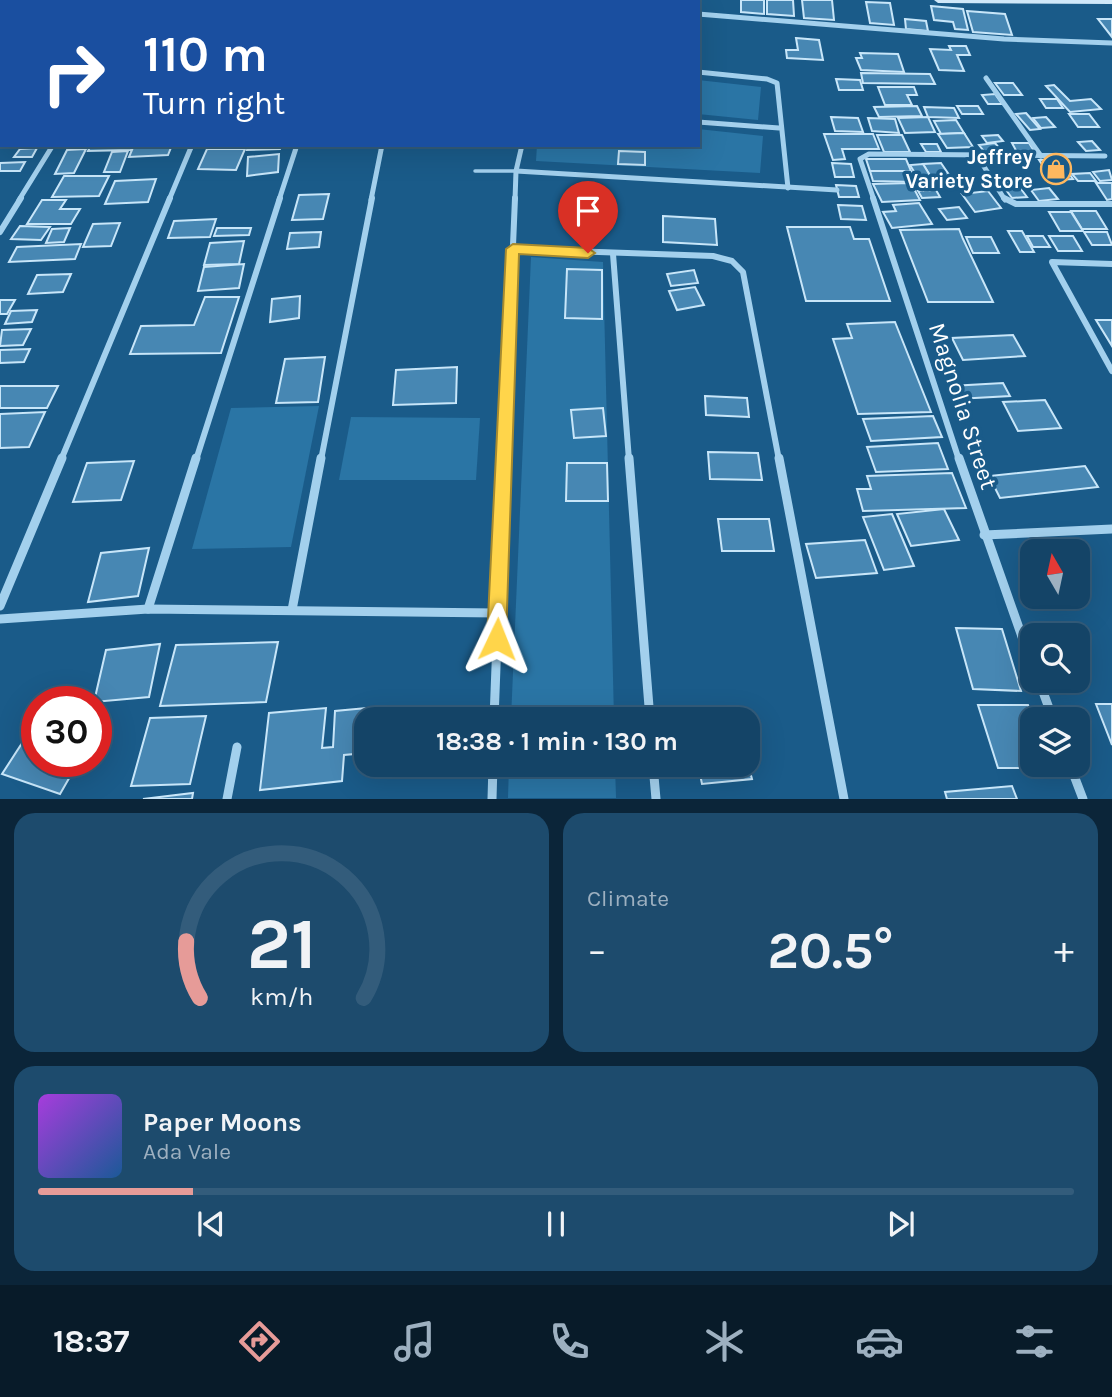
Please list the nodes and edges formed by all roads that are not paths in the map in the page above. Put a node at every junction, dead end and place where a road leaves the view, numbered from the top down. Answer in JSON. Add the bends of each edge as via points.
{"nodes":[{"id":1,"x":938,"y":0,"type":"edge"},
{"id":2,"x":1112,"y":1,"type":"edge"},
{"id":3,"x":700,"y":14,"type":"edge"},
{"id":4,"x":1112,"y":43,"type":"edge"},
{"id":5,"x":700,"y":72,"type":"edge"},
{"id":6,"x":986,"y":78,"type":"dead end"},
{"id":7,"x":700,"y":122,"type":"edge"},
{"id":8,"x":779,"y":128,"type":"junction"},
{"id":9,"x":52,"y":147,"type":"edge"},
{"id":10,"x":191,"y":147,"type":"edge"},
{"id":11,"x":296,"y":147,"type":"edge"},
{"id":12,"x":382,"y":147,"type":"edge"},
{"id":13,"x":522,"y":147,"type":"edge"},
{"id":14,"x":1041,"y":156,"type":"junction"},
{"id":15,"x":1105,"y":156,"type":"dead end"},
{"id":16,"x":978,"y":157,"type":"junction"},
{"id":17,"x":475,"y":171,"type":"dead end"},
{"id":18,"x":516,"y":171,"type":"junction"},
{"id":19,"x":788,"y":188,"type":"junction"},
{"id":20,"x":836,"y":190,"type":"dead end"},
{"id":21,"x":1112,"y":204,"type":"edge"},
{"id":22,"x":0,"y":232,"type":"edge"},
{"id":23,"x":513,"y":249,"type":"junction"},
{"id":24,"x":613,"y":254,"type":"junction"},
{"id":25,"x":1112,"y":264,"type":"edge"},
{"id":26,"x":1112,"y":371,"type":"edge"},
{"id":27,"x":1112,"y":529,"type":"edge"},
{"id":28,"x":984,"y":535,"type":"junction"},
{"id":29,"x":0,"y":607,"type":"edge"},
{"id":30,"x":148,"y":609,"type":"junction"},
{"id":31,"x":292,"y":610,"type":"junction"},
{"id":32,"x":497,"y":613,"type":"junction"},
{"id":33,"x":0,"y":619,"type":"edge"},
{"id":34,"x":1020,"y":632,"type":"edge"},
{"id":35,"x":494,"y":707,"type":"edge"},
{"id":36,"x":649,"y":707,"type":"edge"},
{"id":37,"x":237,"y":747,"type":"dead end"},
{"id":38,"x":493,"y":777,"type":"edge"},
{"id":39,"x":654,"y":777,"type":"edge"},
{"id":40,"x":1075,"y":777,"type":"edge"},
{"id":41,"x":227,"y":799,"type":"edge"},
{"id":42,"x":492,"y":799,"type":"edge"},
{"id":43,"x":656,"y":799,"type":"edge"},
{"id":44,"x":844,"y":799,"type":"edge"},
{"id":45,"x":1083,"y":799,"type":"edge"}],
"edges":[{"from":1,"to":2,"type":"main road"},
{"from":3,"to":4,"type":"street"},
{"from":5,"to":8,"type":"street","via":[[776,83]]},
{"from":6,"to":14,"type":"street"},
{"from":7,"to":8,"type":"street"},
{"from":8,"to":19,"type":"street"},
{"from":9,"to":22,"type":"street"},
{"from":10,"to":29,"type":"street"},
{"from":11,"to":30,"type":"street"},
{"from":12,"to":31,"type":"street"},
{"from":13,"to":18,"type":"street"},
{"from":14,"to":15,"type":"street"},
{"from":14,"to":16,"type":"street"},
{"from":16,"to":21,"type":"street","via":[[1006,201]]},
{"from":16,"to":28,"type":"street","name":"Magnolia Street","via":[[869,154],[860,159]]},
{"from":17,"to":18,"type":"lane"},
{"from":18,"to":19,"type":"street"},
{"from":18,"to":23,"type":"street"},
{"from":19,"to":20,"type":"street"},
{"from":23,"to":24,"type":"street"},
{"from":23,"to":32,"type":"street"},
{"from":24,"to":36,"type":"street"},
{"from":24,"to":44,"type":"street","via":[[713,256],[732,261],[743,272]]},
{"from":25,"to":26,"type":"street","via":[[1052,262]]},
{"from":27,"to":28,"type":"street"},
{"from":28,"to":34,"type":"street","name":"Magnolia Street"},
{"from":30,"to":31,"type":"street"},
{"from":30,"to":33,"type":"street"},
{"from":31,"to":32,"type":"street"},
{"from":32,"to":35,"type":"street"},
{"from":37,"to":41,"type":"street"},
{"from":38,"to":42,"type":"street"},
{"from":39,"to":43,"type":"street"},
{"from":40,"to":45,"type":"street"}]}
